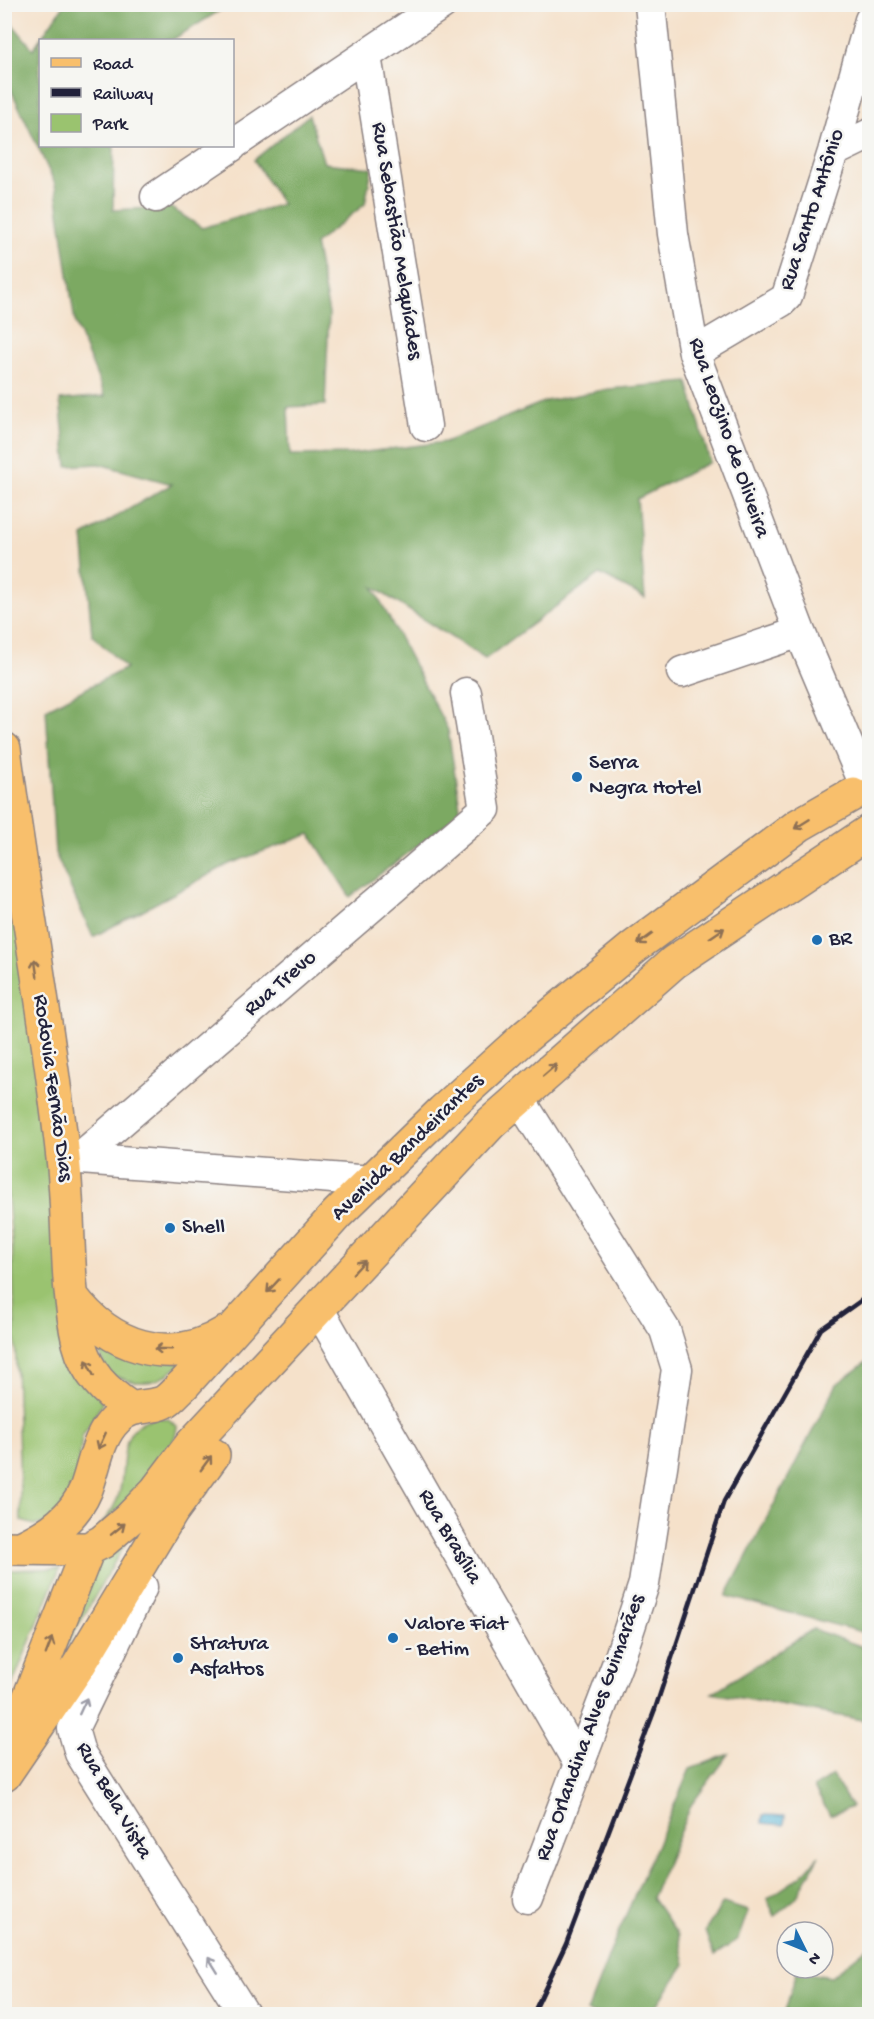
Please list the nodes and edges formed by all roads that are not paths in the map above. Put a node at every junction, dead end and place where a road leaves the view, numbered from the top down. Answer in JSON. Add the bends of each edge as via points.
{"nodes":[{"id":1,"x":442,"y":4,"type":"edge"},
{"id":2,"x":650,"y":4,"type":"edge"},
{"id":3,"x":870,"y":20,"type":"edge"},
{"id":4,"x":366,"y":56,"type":"junction"},
{"id":5,"x":870,"y":134,"type":"edge"},
{"id":6,"x":234,"y":144,"type":"edge"},
{"id":7,"x":229,"y":147,"type":"edge"},
{"id":8,"x":833,"y":152,"type":"junction"},
{"id":9,"x":156,"y":197,"type":"dead end"},
{"id":10,"x":694,"y":354,"type":"junction"},
{"id":11,"x":426,"y":426,"type":"dead end"},
{"id":12,"x":800,"y":632,"type":"junction"},
{"id":13,"x":682,"y":672,"type":"dead end"},
{"id":14,"x":465,"y":693,"type":"dead end"},
{"id":15,"x":4,"y":749,"type":"edge"},
{"id":16,"x":862,"y":786,"type":"edge"},
{"id":17,"x":9,"y":796,"type":"edge"},
{"id":18,"x":870,"y":826,"type":"edge"},
{"id":19,"x":870,"y":831,"type":"edge"},
{"id":20,"x":519,"y":1098,"type":"junction"},
{"id":21,"x":71,"y":1159,"type":"junction"},
{"id":22,"x":372,"y":1181,"type":"junction"},
{"id":23,"x":297,"y":1260,"type":"junction"},
{"id":24,"x":72,"y":1297,"type":"junction"},
{"id":25,"x":319,"y":1310,"type":"junction"},
{"id":26,"x":237,"y":1325,"type":"junction"},
{"id":27,"x":146,"y":1406,"type":"junction"},
{"id":28,"x":191,"y":1445,"type":"junction"},
{"id":29,"x":172,"y":1511,"type":"junction"},
{"id":30,"x":14,"y":1547,"type":"edge"},
{"id":31,"x":88,"y":1549,"type":"junction"},
{"id":32,"x":4,"y":1760,"type":"edge"},
{"id":33,"x":579,"y":1764,"type":"junction"},
{"id":34,"x":4,"y":1775,"type":"edge"},
{"id":35,"x":528,"y":1898,"type":"dead end"},
{"id":36,"x":244,"y":2014,"type":"edge"}],
"edges":[{"from":1,"to":4,"type":"street"},
{"from":2,"to":10,"type":"street","name":"Rua Leozino de Oliveira","via":[[673,234]]},
{"from":3,"to":8,"type":"street","name":"Rua Santo Antônio"},
{"from":4,"to":6,"type":"street"},
{"from":4,"to":11,"type":"street","name":"Rua Sebastião Melquíades"},
{"from":5,"to":8,"type":"street"},
{"from":7,"to":9,"type":"street"},
{"from":8,"to":10,"type":"street","name":"Rua Santo Antônio","via":[[787,296]]},
{"from":10,"to":12,"type":"street","name":"Rua Leozino de Oliveira"},
{"from":12,"to":13,"type":"street"},
{"from":12,"to":16,"type":"street","name":"Rua Leozino de Oliveira"},
{"from":14,"to":21,"type":"street","name":"Rua Trevo","via":[[485,809]]},
{"from":15,"to":17,"type":"main road","name":"Rodovia Fernão Dias"},
{"from":16,"to":18,"type":"main road","via":[[852,810],[855,817]]},
{"from":16,"to":22,"type":"main road","name":"Avenida Bandeirantes","one_way":true,"via":[[799,825],[634,947],[526,1036]]},
{"from":21,"to":17,"type":"main road","name":"Rodovia Fernão Dias","one_way":true},
{"from":20,"to":19,"type":"main road","name":"Avenida Bandeirantes","one_way":true,"via":[[674,962]]},
{"from":25,"to":20,"type":"main road","name":"Avenida Bandeirantes","one_way":true,"via":[[491,1123]]},
{"from":20,"to":33,"type":"street","name":"Rua Orlandina Alves Guimarães","via":[[665,1330],[677,1369],[644,1584]]},
{"from":21,"to":22,"type":"street"},
{"from":21,"to":24,"type":"main road","name":"Rodovia Fernão Dias"},
{"from":22,"to":23,"type":"main road","name":"Avenida Bandeirantes"},
{"from":23,"to":25,"type":"main road"},
{"from":23,"to":26,"type":"main road","name":"Avenida Bandeirantes","one_way":true},
{"from":26,"to":24,"type":"main road","one_way":true,"via":[[195,1346],[148,1348],[104,1331]]},
{"from":27,"to":24,"type":"main road","name":"Rodovia Fernão Dias","one_way":true,"via":[[105,1391],[91,1372],[80,1344]]},
{"from":25,"to":28,"type":"main road","name":"Avenida Bandeirantes"},
{"from":29,"to":25,"type":"main road","one_way":true},
{"from":25,"to":33,"type":"street","name":"Rua Brasília"},
{"from":26,"to":27,"type":"main road","name":"Avenida Bandeirantes","via":[[184,1384]]},
{"from":27,"to":28,"type":"main road","name":"Rodovia Fernão Dias","via":[[180,1411],[186,1416],[192,1430]]},
{"from":27,"to":30,"type":"main road","name":"Avenida Bandeirantes","one_way":true,"via":[[117,1418],[104,1435],[86,1489],[70,1515],[48,1535]]},
{"from":31,"to":28,"type":"main road","name":"Avenida Bandeirantes","one_way":true,"via":[[129,1519]]},
{"from":29,"to":34,"type":"main road","via":[[79,1665]]},
{"from":36,"to":29,"type":"street","name":"Rua Bela Vista","one_way":true,"via":[[80,1753],[73,1729],[136,1600]]},
{"from":30,"to":31,"type":"main road","name":"Avenida Bandeirantes"},
{"from":32,"to":31,"type":"main road","one_way":true},
{"from":33,"to":35,"type":"street","name":"Rua Orlandina Alves Guimarães"}]}
